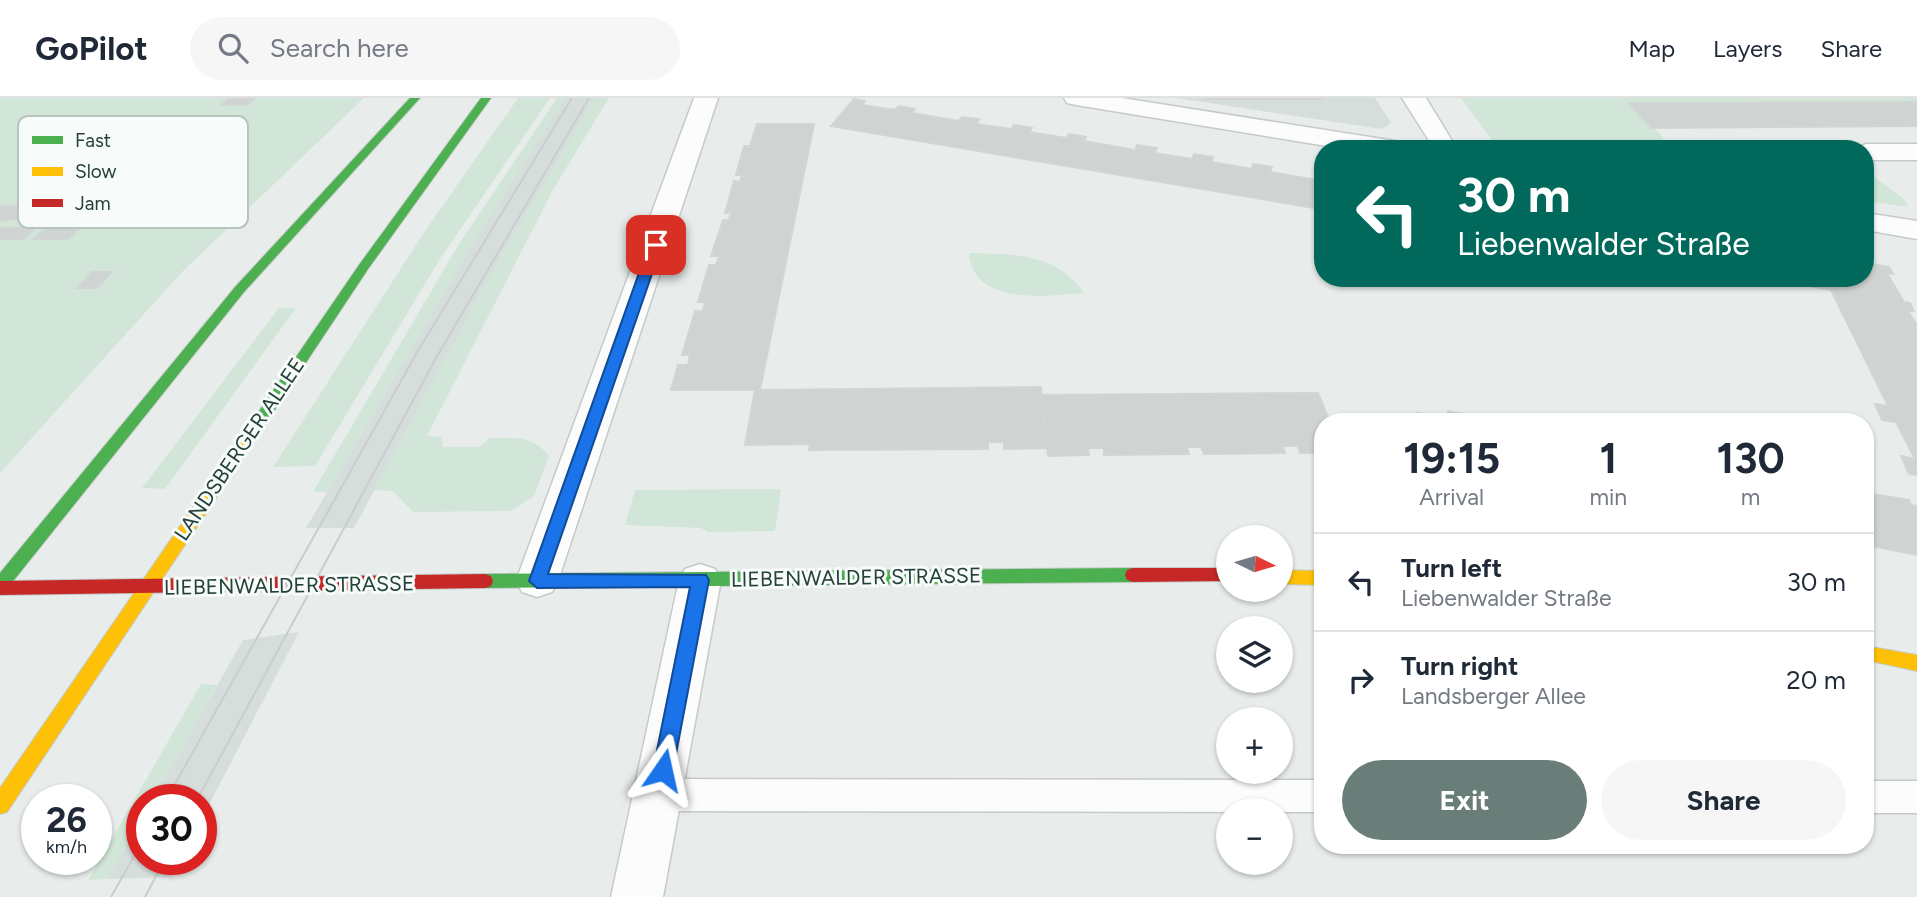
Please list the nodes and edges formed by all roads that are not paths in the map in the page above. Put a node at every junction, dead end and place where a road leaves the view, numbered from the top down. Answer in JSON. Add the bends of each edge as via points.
{"nodes":[{"id":1,"x":415,"y":98,"type":"edge"},
{"id":2,"x":485,"y":98,"type":"edge"},
{"id":3,"x":706,"y":98,"type":"edge"},
{"id":4,"x":1076,"y":98,"type":"edge"},
{"id":5,"x":1414,"y":98,"type":"edge"},
{"id":6,"x":1339,"y":140,"type":"edge"},
{"id":7,"x":1441,"y":140,"type":"edge"},
{"id":8,"x":1874,"y":152,"type":"edge"},
{"id":9,"x":1917,"y":152,"type":"edge"},
{"id":10,"x":1874,"y":223,"type":"edge"},
{"id":11,"x":1917,"y":230,"type":"edge"},
{"id":12,"x":1216,"y":575,"type":"edge"},
{"id":13,"x":1293,"y":577,"type":"edge"},
{"id":14,"x":1314,"y":578,"type":"edge"},
{"id":15,"x":700,"y":580,"type":"junction"},
{"id":16,"x":537,"y":581,"type":"junction"},
{"id":17,"x":0,"y":586,"type":"edge"},
{"id":18,"x":147,"y":586,"type":"junction"},
{"id":19,"x":1874,"y":655,"type":"edge"},
{"id":20,"x":1917,"y":663,"type":"edge"},
{"id":21,"x":658,"y":795,"type":"junction"},
{"id":22,"x":1314,"y":796,"type":"edge"},
{"id":23,"x":1874,"y":797,"type":"edge"},
{"id":24,"x":1917,"y":797,"type":"edge"},
{"id":25,"x":0,"y":805,"type":"edge"},
{"id":26,"x":637,"y":897,"type":"edge"}],
"edges":[{"from":1,"to":17,"type":"main road","via":[[240,289]]},
{"from":2,"to":18,"type":"main road","name":"LANDSBERGER ALLEE"},
{"from":3,"to":16,"type":"street"},
{"from":4,"to":6,"type":"street"},
{"from":5,"to":7,"type":"street"},
{"from":8,"to":9,"type":"street"},
{"from":10,"to":11,"type":"street"},
{"from":12,"to":15,"type":"main road","name":"LIEBENWALDER STRASSE"},
{"from":13,"to":14,"type":"main road"},
{"from":15,"to":16,"type":"main road","name":"LIEBENWALDER STRASSE"},
{"from":15,"to":21,"type":"street"},
{"from":16,"to":18,"type":"main road","name":"LIEBENWALDER STRASSE"},
{"from":17,"to":18,"type":"main road","name":"LIEBENWALDER STRASSE"},
{"from":18,"to":25,"type":"main road","name":"LANDSBERGER ALLEE"},
{"from":19,"to":20,"type":"main road"},
{"from":21,"to":22,"type":"lane"},
{"from":21,"to":26,"type":"street"},
{"from":23,"to":24,"type":"lane"}]}
